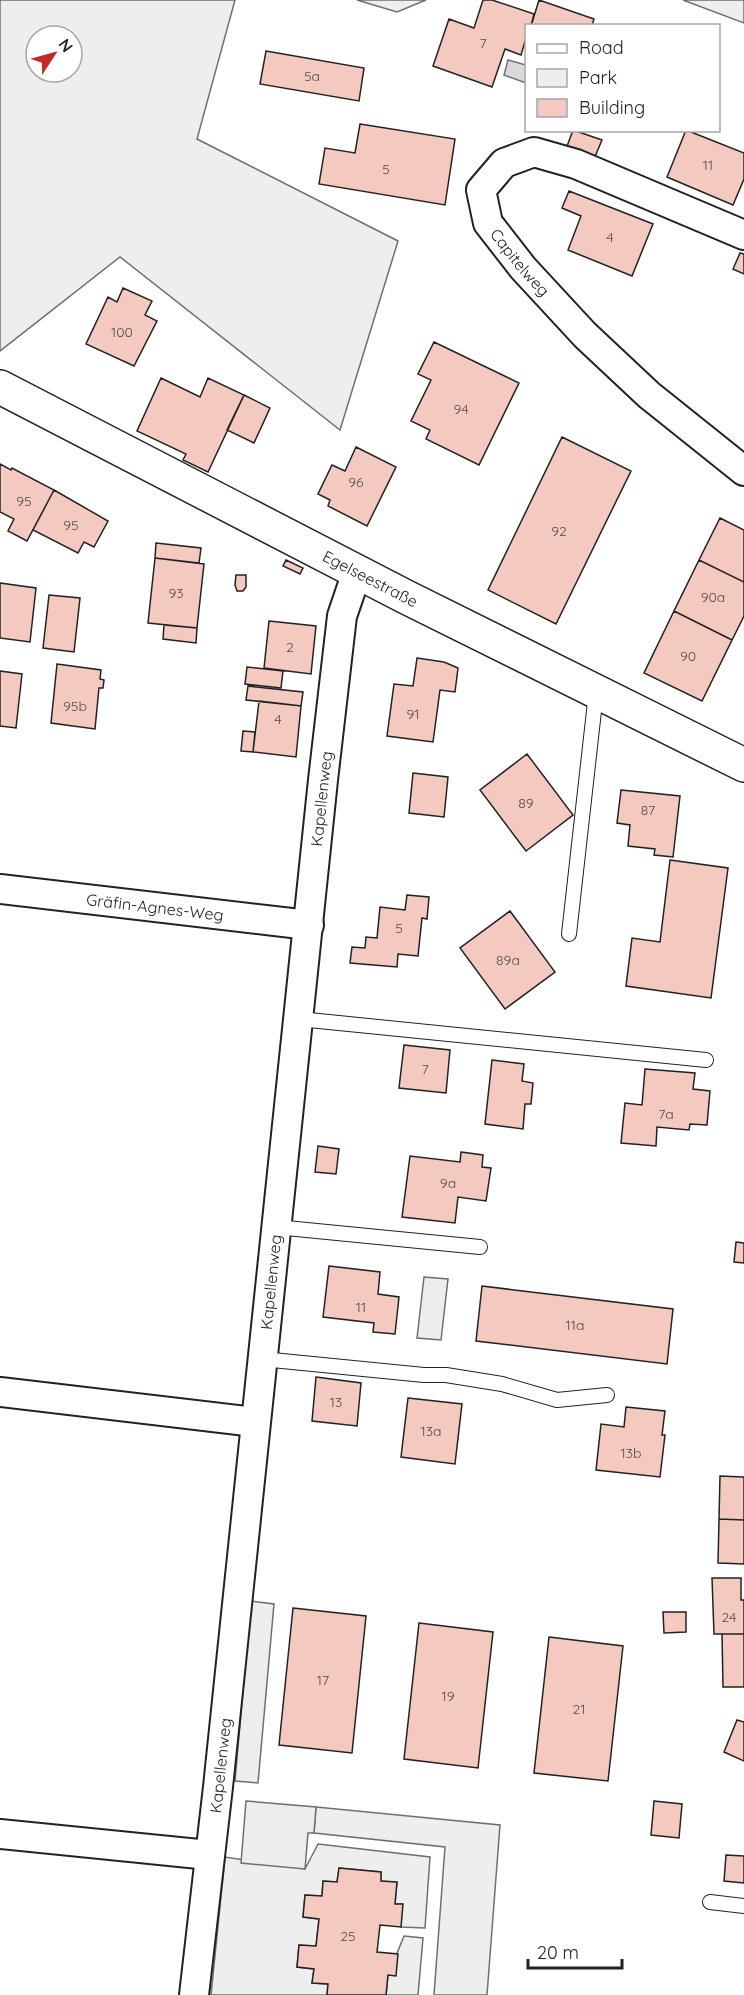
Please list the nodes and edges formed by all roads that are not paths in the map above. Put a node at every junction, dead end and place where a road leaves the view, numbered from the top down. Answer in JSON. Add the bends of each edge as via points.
{"nodes":[{"id":1,"x":744,"y":235,"type":"edge"},
{"id":2,"x":0,"y":387,"type":"edge"},
{"id":3,"x":744,"y":471,"type":"edge"},
{"id":4,"x":357,"y":572,"type":"junction"},
{"id":5,"x":596,"y":693,"type":"junction"},
{"id":6,"x":744,"y":765,"type":"edge"},
{"id":7,"x":0,"y":889,"type":"edge"},
{"id":8,"x":309,"y":925,"type":"junction"},
{"id":9,"x":569,"y":934,"type":"dead end"},
{"id":10,"x":299,"y":1019,"type":"junction"},
{"id":11,"x":706,"y":1060,"type":"dead end"},
{"id":12,"x":276,"y":1227,"type":"junction"},
{"id":13,"x":480,"y":1247,"type":"dead end"},
{"id":14,"x":262,"y":1359,"type":"junction"},
{"id":15,"x":0,"y":1392,"type":"edge"},
{"id":16,"x":607,"y":1395,"type":"dead end"},
{"id":17,"x":255,"y":1422,"type":"junction"},
{"id":18,"x":0,"y":1834,"type":"edge"},
{"id":19,"x":209,"y":1855,"type":"junction"},
{"id":20,"x":710,"y":1902,"type":"dead end"},
{"id":21,"x":744,"y":1906,"type":"edge"},
{"id":22,"x":194,"y":1995,"type":"edge"}],
"edges":[{"from":1,"to":3,"type":"street","name":"Capitelweg","via":[[576,164],[534,152],[504,163],[482,190],[488,222],[523,268],[585,335],[649,395]]},
{"from":2,"to":4,"type":"street","name":"Egelseestraße"},
{"from":4,"to":5,"type":"street","name":"Egelseestraße"},
{"from":4,"to":8,"type":"street","name":"Kapellenweg","via":[[342,616]]},
{"from":5,"to":6,"type":"street","name":"Egelseestraße"},
{"from":5,"to":9,"type":"lane"},
{"from":7,"to":8,"type":"street","name":"Gräfin-Agnes-Weg"},
{"from":8,"to":10,"type":"street","name":"Kapellenweg"},
{"from":10,"to":11,"type":"lane"},
{"from":10,"to":12,"type":"street","name":"Kapellenweg"},
{"from":12,"to":13,"type":"lane"},
{"from":12,"to":14,"type":"street","name":"Kapellenweg"},
{"from":14,"to":16,"type":"lane","via":[[446,1375],[502,1384],[557,1400]]},
{"from":14,"to":17,"type":"street","name":"Kapellenweg"},
{"from":15,"to":17,"type":"street"},
{"from":17,"to":19,"type":"street","name":"Kapellenweg"},
{"from":18,"to":19,"type":"street"},
{"from":19,"to":22,"type":"street","name":"Kapellenweg"},
{"from":20,"to":21,"type":"lane"}]}
